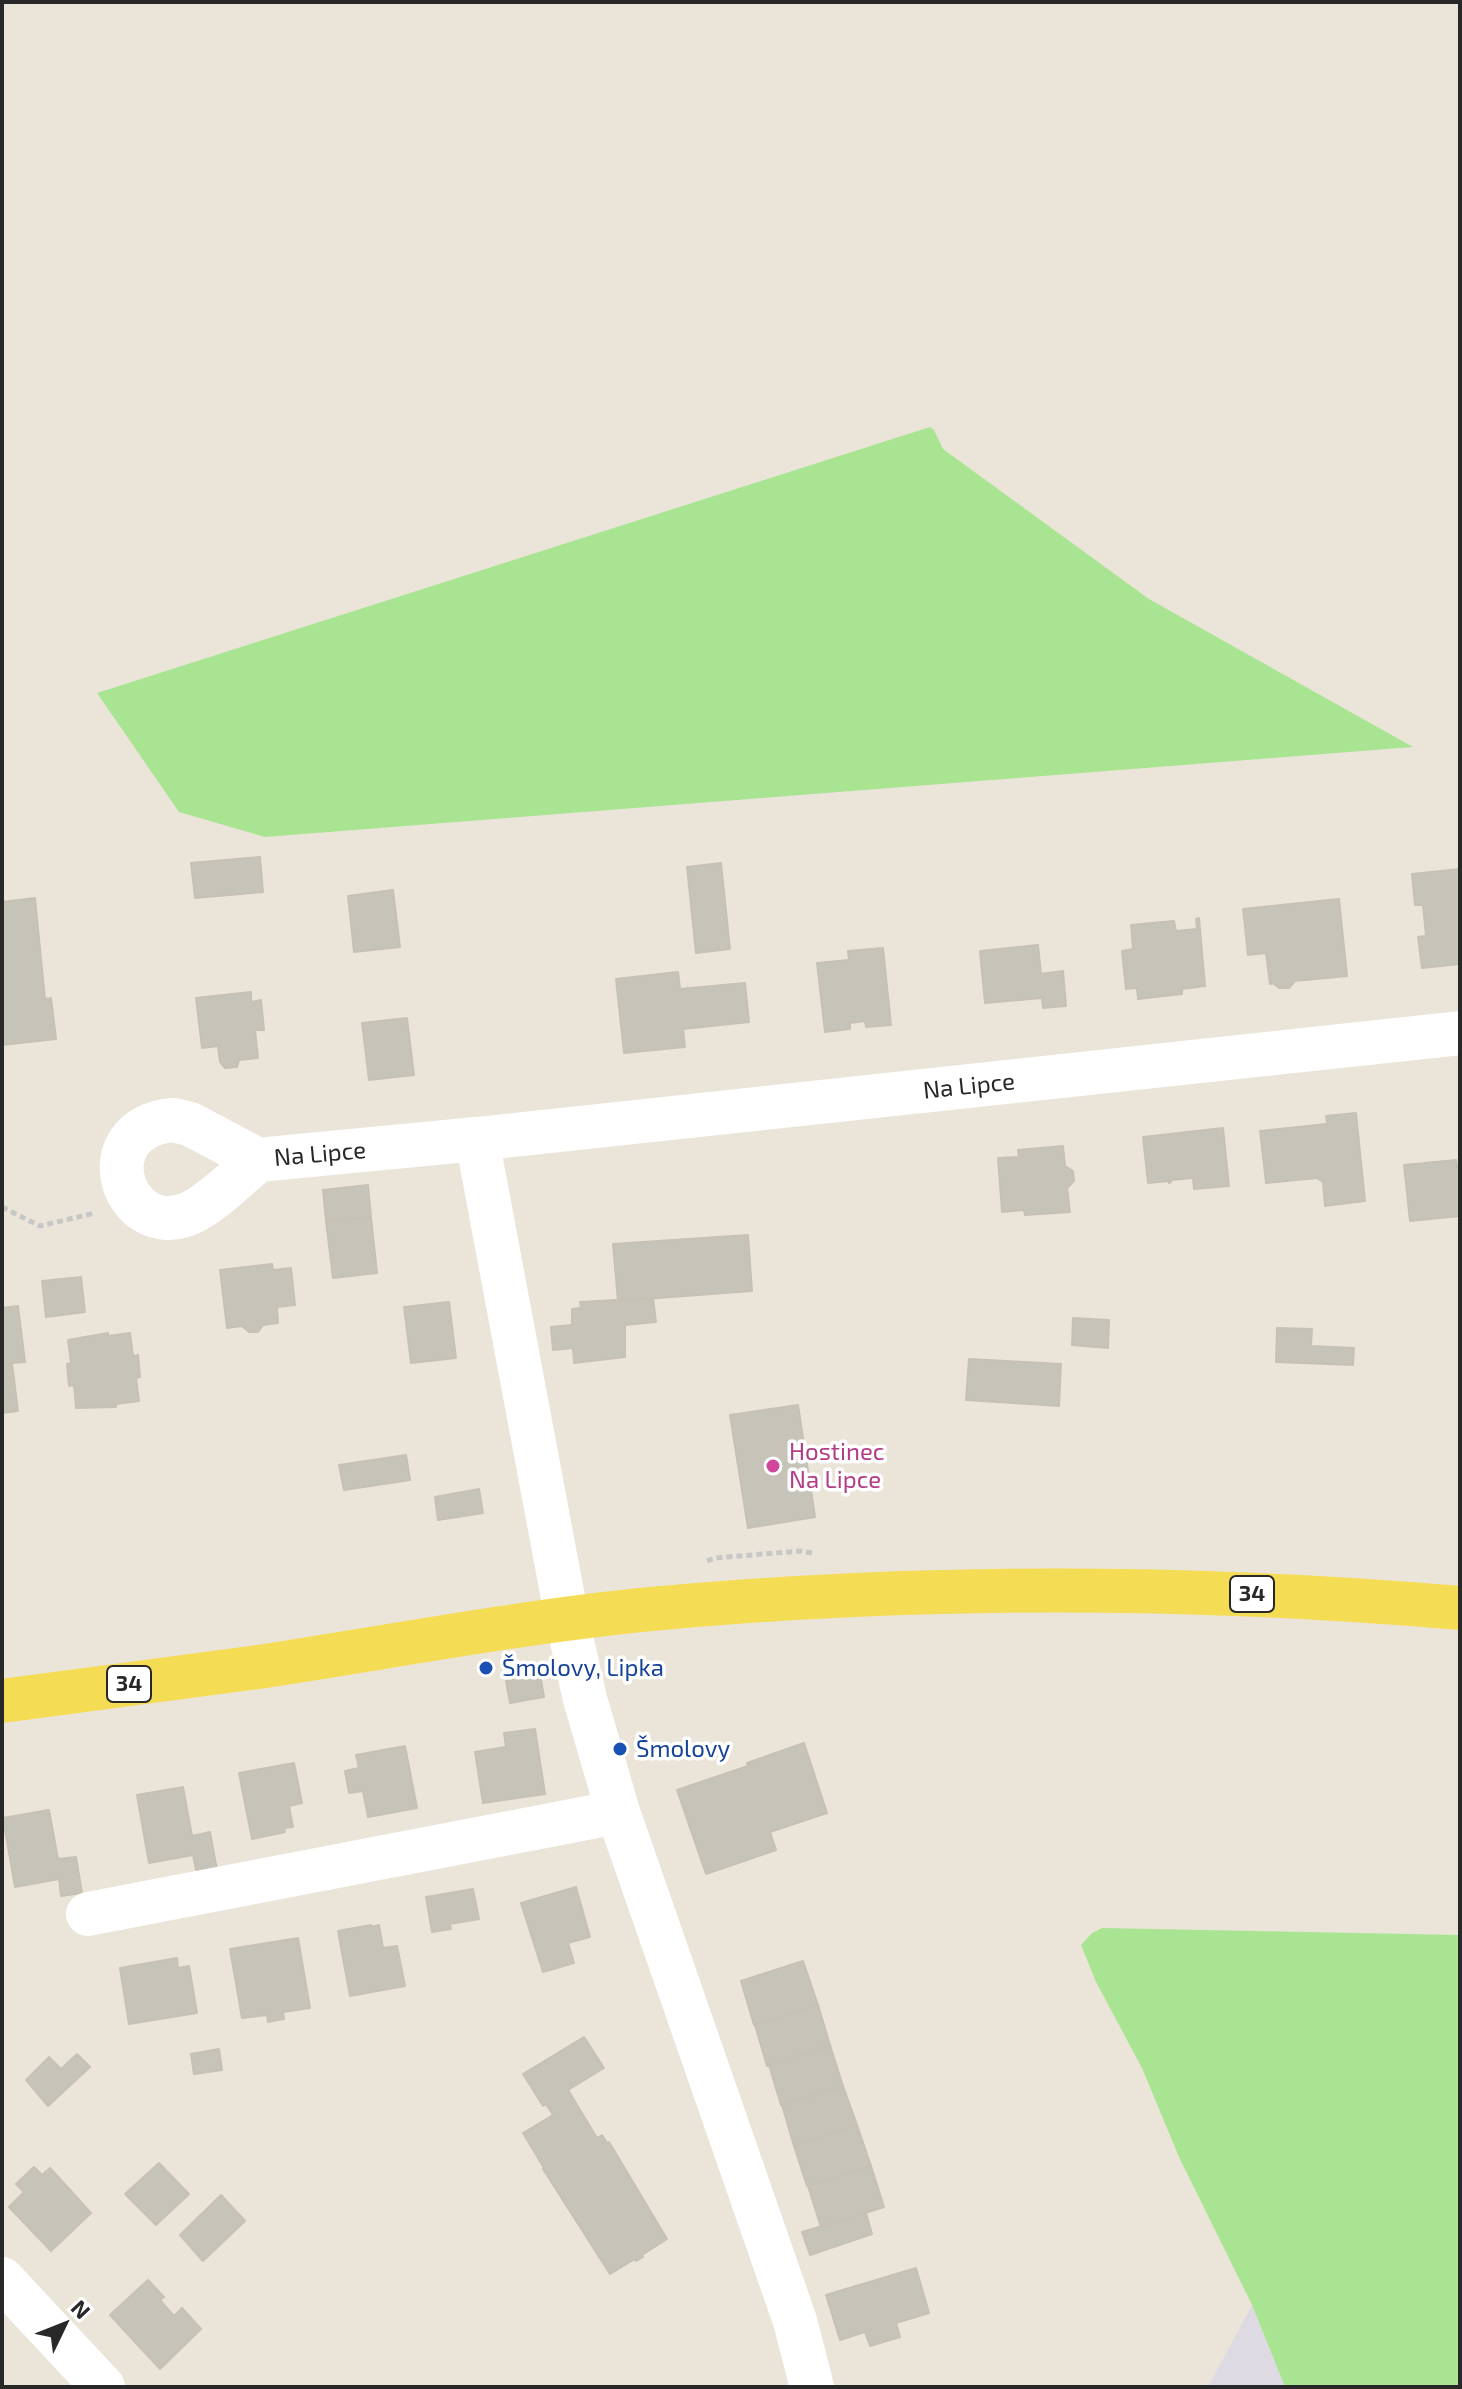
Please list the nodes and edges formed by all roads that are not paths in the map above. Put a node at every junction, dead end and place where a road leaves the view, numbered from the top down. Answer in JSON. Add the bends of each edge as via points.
{"nodes":[{"id":1,"x":1460,"y":1033,"type":"edge"},
{"id":2,"x":477,"y":1139,"type":"junction"},
{"id":3,"x":258,"y":1160,"type":"junction"},
{"id":4,"x":1460,"y":1608,"type":"edge"},
{"id":5,"x":567,"y":1619,"type":"junction"},
{"id":6,"x":2,"y":1701,"type":"edge"},
{"id":7,"x":618,"y":1812,"type":"junction"},
{"id":8,"x":88,"y":1914,"type":"dead end"},
{"id":9,"x":2,"y":2279,"type":"edge"},
{"id":10,"x":103,"y":2387,"type":"edge"},
{"id":11,"x":812,"y":2387,"type":"edge"}],
"edges":[{"from":1,"to":2,"type":"street","name":"Na Lipce"},
{"from":2,"to":3,"type":"street","name":"Na Lipce"},
{"from":2,"to":5,"type":"street"},
{"from":3,"to":3,"type":"street","name":"Na Lipce","via":[[191,1213],[177,1217],[162,1217],[136,1204],[121,1174],[129,1141],[156,1121],[190,1124]]},
{"from":4,"to":5,"type":"main road","number":"34","via":[[1239,1593],[1043,1589],[750,1601]]},
{"from":5,"to":6,"type":"main road","number":"34"},
{"from":5,"to":7,"type":"street"},
{"from":7,"to":8,"type":"street"},
{"from":7,"to":11,"type":"street","via":[[790,2306]]},
{"from":9,"to":10,"type":"street"}]}
